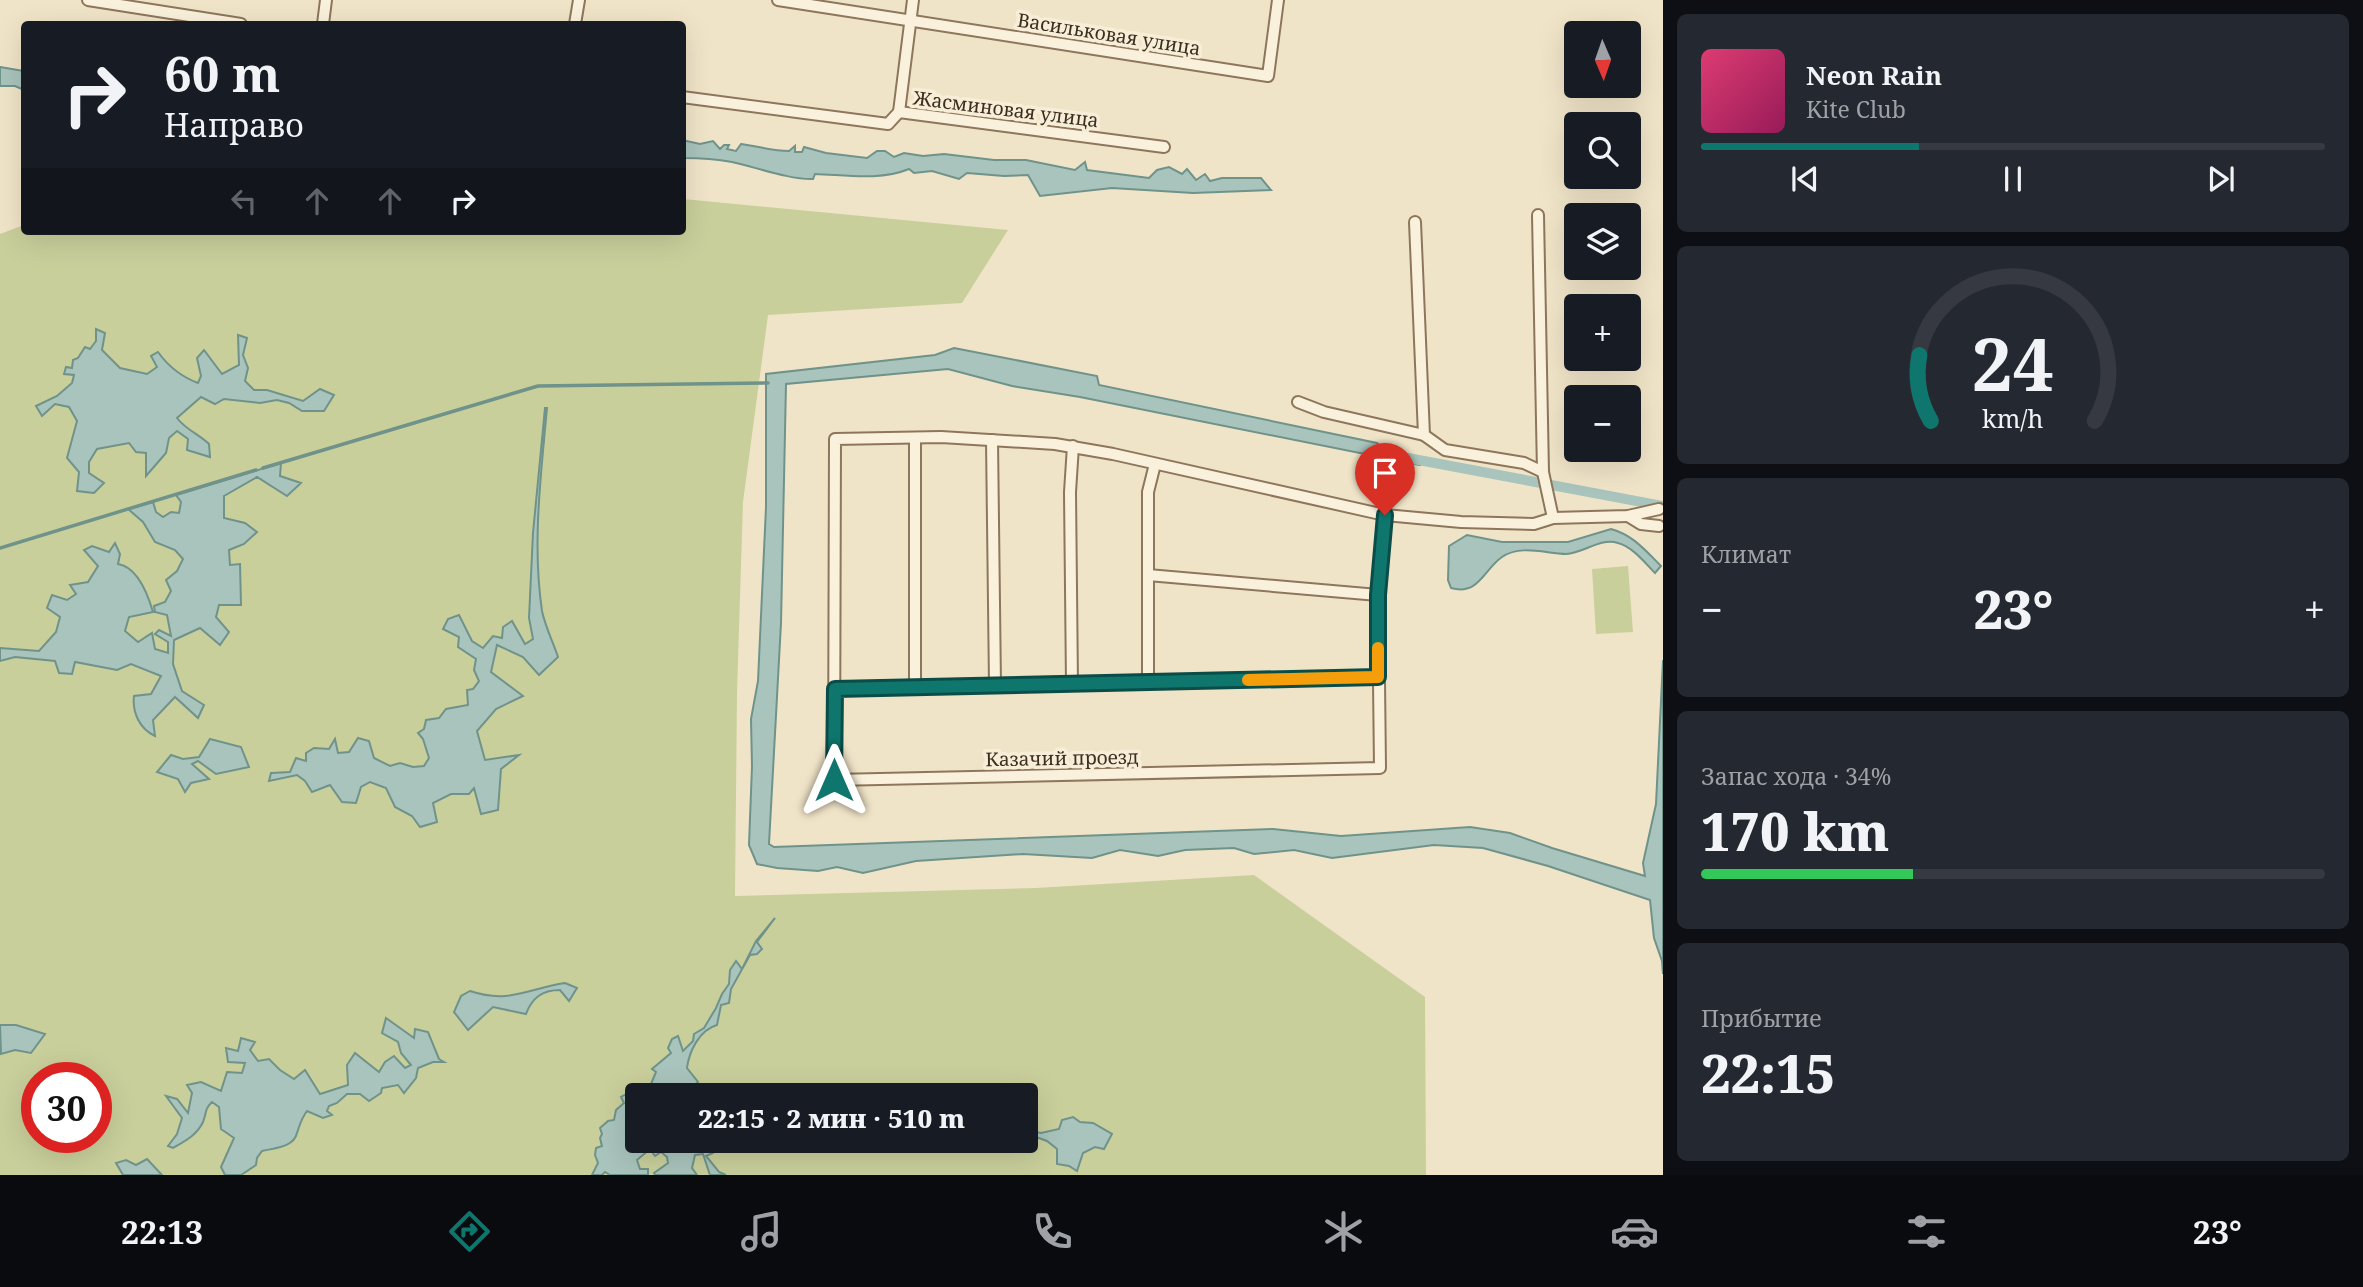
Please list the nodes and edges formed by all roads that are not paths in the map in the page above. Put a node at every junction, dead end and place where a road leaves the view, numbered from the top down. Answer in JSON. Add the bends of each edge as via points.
{"nodes":[{"id":1,"x":88,"y":0,"type":"edge"},
{"id":2,"x":326,"y":0,"type":"edge"},
{"id":3,"x":579,"y":0,"type":"edge"},
{"id":4,"x":778,"y":0,"type":"edge"},
{"id":5,"x":914,"y":0,"type":"edge"},
{"id":6,"x":1278,"y":0,"type":"edge"},
{"id":7,"x":222,"y":21,"type":"edge"},
{"id":8,"x":323,"y":21,"type":"edge"},
{"id":9,"x":576,"y":21,"type":"edge"},
{"id":10,"x":910,"y":21,"type":"junction"},
{"id":11,"x":686,"y":98,"type":"edge"},
{"id":12,"x":899,"y":112,"type":"junction"},
{"id":13,"x":1164,"y":147,"type":"dead end"},
{"id":14,"x":1538,"y":215,"type":"dead end"},
{"id":15,"x":1415,"y":222,"type":"dead end"},
{"id":16,"x":1298,"y":402,"type":"dead end"},
{"id":17,"x":1424,"y":435,"type":"junction"},
{"id":18,"x":915,"y":438,"type":"junction"},
{"id":19,"x":992,"y":440,"type":"junction"},
{"id":20,"x":1073,"y":446,"type":"junction"},
{"id":21,"x":1155,"y":464,"type":"junction"},
{"id":22,"x":1543,"y":472,"type":"junction"},
{"id":23,"x":1661,"y":508,"type":"edge"},
{"id":24,"x":1385,"y":515,"type":"junction"},
{"id":25,"x":1628,"y":516,"type":"junction"},
{"id":26,"x":1553,"y":518,"type":"junction"},
{"id":27,"x":1661,"y":528,"type":"edge"},
{"id":28,"x":1148,"y":575,"type":"junction"},
{"id":29,"x":1378,"y":595,"type":"junction"},
{"id":30,"x":1378,"y":677,"type":"junction"},
{"id":31,"x":1148,"y":682,"type":"junction"},
{"id":32,"x":1072,"y":684,"type":"junction"},
{"id":33,"x":995,"y":685,"type":"junction"},
{"id":34,"x":915,"y":687,"type":"junction"},
{"id":35,"x":835,"y":689,"type":"junction"}],
"edges":[{"from":1,"to":7,"type":"street"},
{"from":2,"to":8,"type":"street"},
{"from":3,"to":9,"type":"street"},
{"from":4,"to":10,"type":"street","name":"Васильковая улица"},
{"from":5,"to":10,"type":"street"},
{"from":6,"to":10,"type":"street","name":"Васильковая улица","via":[[1268,76]]},
{"from":10,"to":12,"type":"street"},
{"from":11,"to":12,"type":"street","name":"Жасминовая улица","via":[[888,124]]},
{"from":12,"to":13,"type":"street","name":"Жасминовая улица"},
{"from":14,"to":22,"type":"street"},
{"from":15,"to":17,"type":"street"},
{"from":16,"to":17,"type":"street"},
{"from":17,"to":22,"type":"street","via":[[1446,450],[1524,463]]},
{"from":18,"to":19,"type":"street"},
{"from":18,"to":34,"type":"street"},
{"from":18,"to":35,"type":"street","name":"Казачий проезд","via":[[835,439]]},
{"from":19,"to":20,"type":"street"},
{"from":19,"to":33,"type":"street"},
{"from":20,"to":21,"type":"street"},
{"from":20,"to":32,"type":"street"},
{"from":21,"to":24,"type":"street"},
{"from":21,"to":28,"type":"street","via":[[1148,492]]},
{"from":22,"to":26,"type":"street"},
{"from":23,"to":25,"type":"street"},
{"from":23,"to":27,"type":"street","via":[[1657,518]]},
{"from":24,"to":26,"type":"street","via":[[1534,524]]},
{"from":24,"to":29,"type":"street","name":"Казачий проезд"},
{"from":25,"to":26,"type":"street"},
{"from":25,"to":27,"type":"street"},
{"from":28,"to":29,"type":"street"},
{"from":28,"to":31,"type":"street"},
{"from":29,"to":30,"type":"street","name":"Казачий проезд"},
{"from":30,"to":31,"type":"street"},
{"from":30,"to":35,"type":"street","name":"Казачий проезд","via":[[1380,768],[862,780],[834,780]]},
{"from":31,"to":32,"type":"street"},
{"from":32,"to":33,"type":"street"},
{"from":33,"to":34,"type":"street"},
{"from":34,"to":35,"type":"street"}]}
